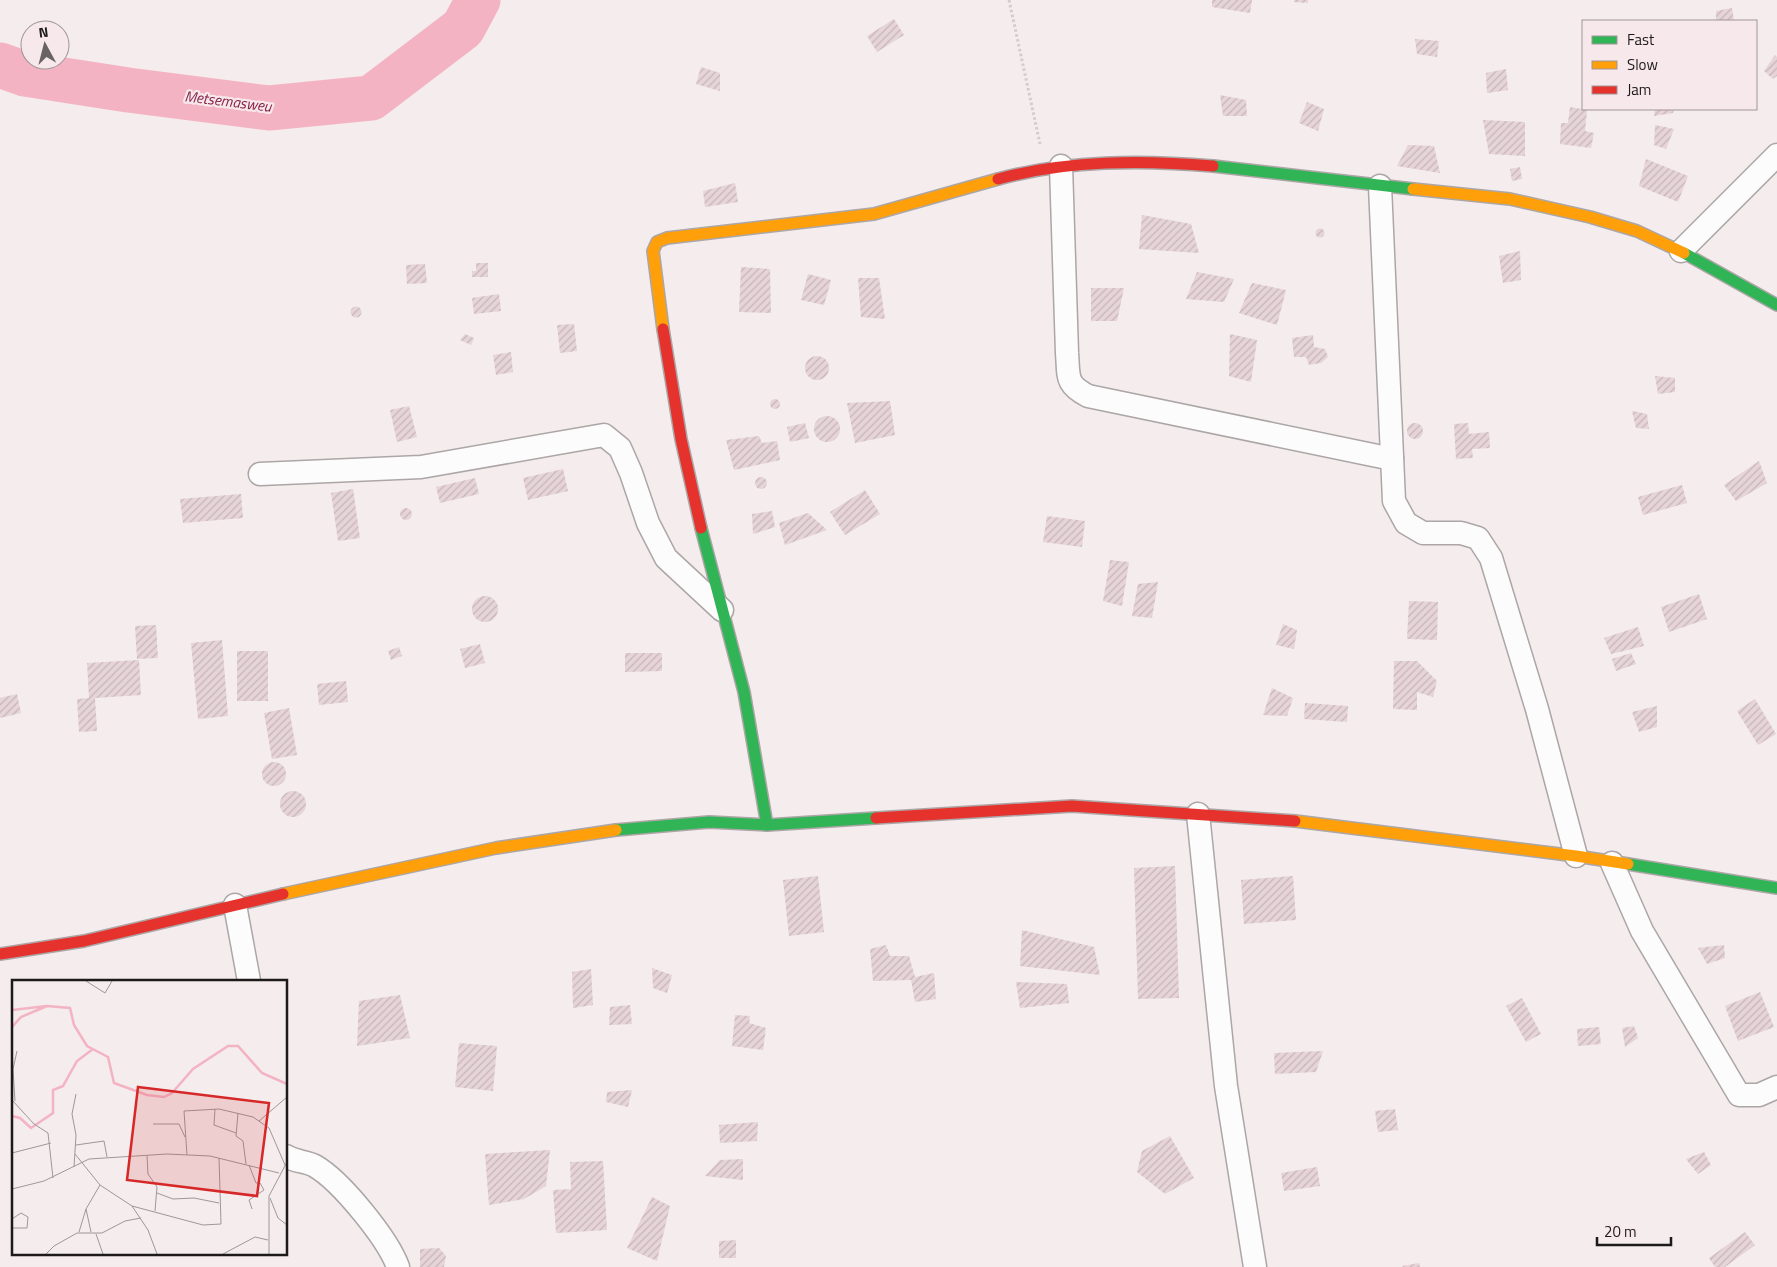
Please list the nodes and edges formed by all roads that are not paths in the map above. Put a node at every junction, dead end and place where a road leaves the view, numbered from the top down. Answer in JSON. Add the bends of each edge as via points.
{"nodes":[{"id":1,"x":1777,"y":155,"type":"edge"},
{"id":2,"x":1053,"y":167,"type":"junction"},
{"id":3,"x":1380,"y":186,"type":"junction"},
{"id":4,"x":1681,"y":251,"type":"junction"},
{"id":5,"x":1777,"y":305,"type":"edge"},
{"id":6,"x":1392,"y":459,"type":"junction"},
{"id":7,"x":260,"y":474,"type":"dead end"},
{"id":8,"x":722,"y":610,"type":"junction"},
{"id":9,"x":1198,"y":814,"type":"junction"},
{"id":10,"x":767,"y":826,"type":"junction"},
{"id":11,"x":1576,"y":856,"type":"junction"},
{"id":12,"x":1612,"y":863,"type":"junction"},
{"id":13,"x":1777,"y":888,"type":"edge"},
{"id":14,"x":235,"y":905,"type":"junction"},
{"id":15,"x":0,"y":954,"type":"edge"},
{"id":16,"x":249,"y":980,"type":"edge"},
{"id":17,"x":1777,"y":1087,"type":"edge"},
{"id":18,"x":288,"y":1157,"type":"edge"},
{"id":19,"x":398,"y":1267,"type":"edge"},
{"id":20,"x":1255,"y":1267,"type":"edge"}],
"edges":[{"from":1,"to":4,"type":"street"},
{"from":2,"to":3,"type":"street","via":[[1115,162],[1211,166]]},
{"from":2,"to":6,"type":"street","via":[[1067,353],[1070,381],[1074,388],[1088,396]]},
{"from":2,"to":8,"type":"street","via":[[874,214],[667,238],[657,242],[653,251],[667,364],[694,501]]},
{"from":3,"to":4,"type":"street","via":[[1510,199],[1637,231]]},
{"from":3,"to":6,"type":"street"},
{"from":4,"to":5,"type":"street"},
{"from":6,"to":11,"type":"street","via":[[1394,501],[1406,523],[1423,532],[1461,533],[1478,538],[1491,558],[1545,738]]},
{"from":7,"to":8,"type":"street","via":[[421,468],[604,436],[620,448],[648,523],[666,558]]},
{"from":8,"to":10,"type":"street","via":[[740,674]]},
{"from":9,"to":10,"type":"street","via":[[1072,806]]},
{"from":9,"to":11,"type":"street","via":[[1306,822]]},
{"from":9,"to":20,"type":"street","via":[[1226,1086]]},
{"from":10,"to":14,"type":"street","via":[[709,822],[608,831],[496,848]]},
{"from":11,"to":12,"type":"street"},
{"from":12,"to":13,"type":"street"},
{"from":12,"to":17,"type":"street","via":[[1642,931],[1739,1095],[1759,1095]]},
{"from":14,"to":15,"type":"street","via":[[84,941]]},
{"from":14,"to":16,"type":"street"},
{"from":18,"to":19,"type":"street","via":[[314,1165],[335,1180],[363,1212]]}]}
